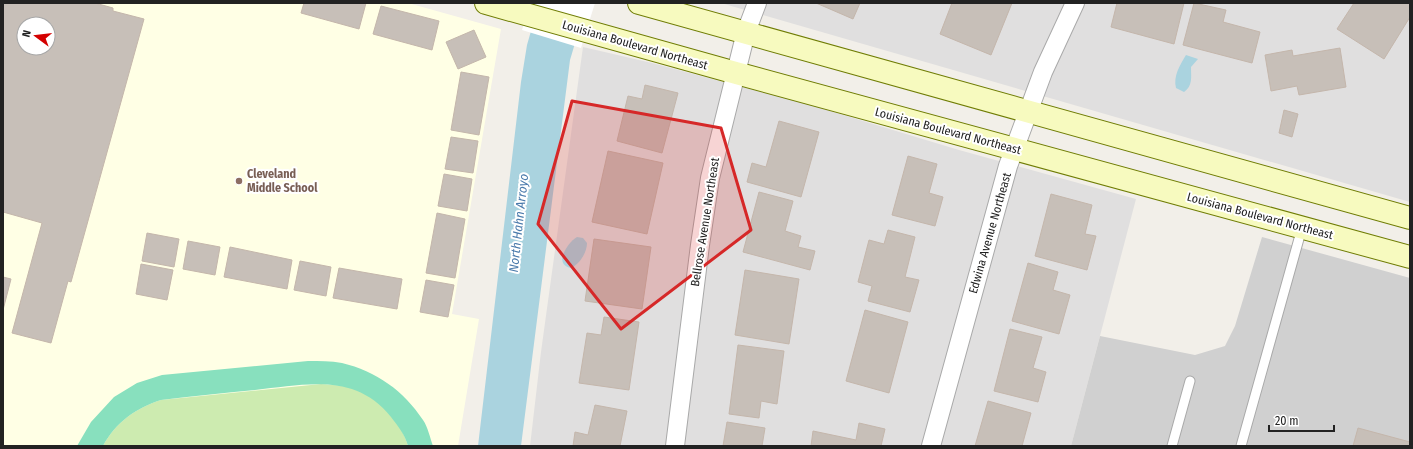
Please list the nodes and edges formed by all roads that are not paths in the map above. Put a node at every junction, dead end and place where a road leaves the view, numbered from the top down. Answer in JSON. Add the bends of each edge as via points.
{"nodes":[{"id":1,"x":486,"y":3,"type":"edge"},
{"id":2,"x":639,"y":3,"type":"edge"},
{"id":3,"x":757,"y":3,"type":"edge"},
{"id":4,"x":1075,"y":3,"type":"edge"},
{"id":5,"x":746,"y":32,"type":"junction"},
{"id":6,"x":736,"y":73,"type":"junction"},
{"id":7,"x":1028,"y":111,"type":"junction"},
{"id":8,"x":1014,"y":150,"type":"junction"},
{"id":9,"x":1410,"y":218,"type":"edge"},
{"id":10,"x":1302,"y":228,"type":"junction"},
{"id":11,"x":1410,"y":257,"type":"edge"},
{"id":12,"x":1190,"y":381,"type":"dead end"},
{"id":13,"x":675,"y":446,"type":"edge"},
{"id":14,"x":931,"y":446,"type":"edge"},
{"id":15,"x":1172,"y":446,"type":"edge"},
{"id":16,"x":1241,"y":446,"type":"edge"}],
"edges":[{"from":1,"to":6,"type":"main road","name":"Louisiana Boulevard Northeast"},
{"from":2,"to":5,"type":"main road"},
{"from":3,"to":5,"type":"street","name":"Bellrose Avenue Northeast"},
{"from":4,"to":7,"type":"street","name":"Edwina Avenue Northeast"},
{"from":5,"to":6,"type":"street","name":"Bellrose Avenue Northeast"},
{"from":5,"to":7,"type":"main road"},
{"from":6,"to":8,"type":"main road","name":"Louisiana Boulevard Northeast"},
{"from":6,"to":13,"type":"street","name":"Bellrose Avenue Northeast","via":[[710,178]]},
{"from":7,"to":8,"type":"street","name":"Edwina Avenue Northeast"},
{"from":7,"to":9,"type":"main road"},
{"from":8,"to":10,"type":"main road","name":"Louisiana Boulevard Northeast"},
{"from":8,"to":14,"type":"street","name":"Edwina Avenue Northeast"},
{"from":10,"to":11,"type":"main road","name":"Louisiana Boulevard Northeast"},
{"from":10,"to":16,"type":"lane"},
{"from":12,"to":15,"type":"lane"}]}
